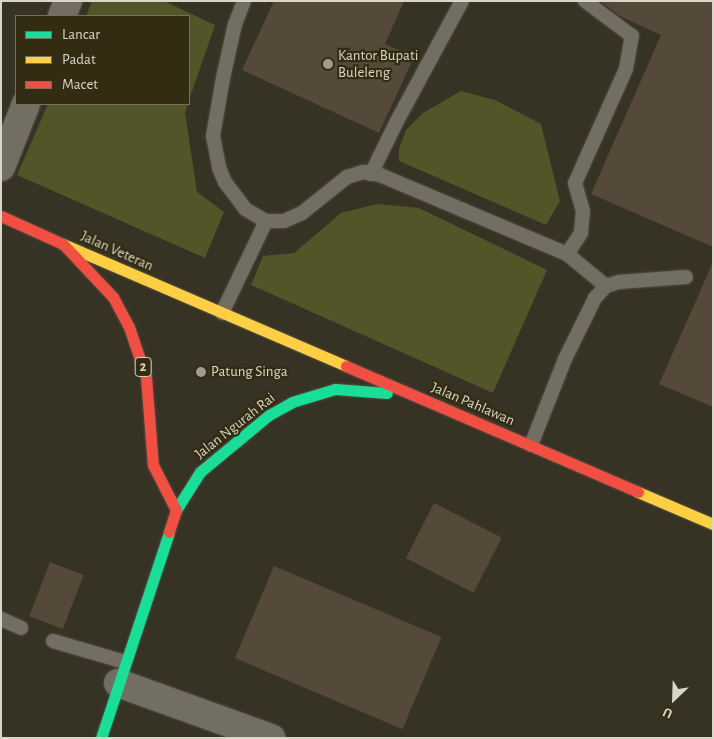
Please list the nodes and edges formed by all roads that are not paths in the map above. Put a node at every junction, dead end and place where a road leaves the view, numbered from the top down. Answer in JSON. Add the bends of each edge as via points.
{"nodes":[{"id":1,"x":68,"y":1,"type":"edge"},
{"id":2,"x":244,"y":1,"type":"edge"},
{"id":3,"x":462,"y":1,"type":"edge"},
{"id":4,"x":585,"y":1,"type":"edge"},
{"id":5,"x":62,"y":15,"type":"edge"},
{"id":6,"x":26,"y":105,"type":"edge"},
{"id":7,"x":1,"y":167,"type":"edge"},
{"id":8,"x":371,"y":174,"type":"junction"},
{"id":9,"x":1,"y":216,"type":"edge"},
{"id":10,"x":266,"y":221,"type":"junction"},
{"id":11,"x":63,"y":244,"type":"junction"},
{"id":12,"x":567,"y":254,"type":"junction"},
{"id":13,"x":686,"y":277,"type":"dead end"},
{"id":14,"x":606,"y":286,"type":"junction"},
{"id":15,"x":222,"y":313,"type":"junction"},
{"id":16,"x":420,"y":398,"type":"junction"},
{"id":17,"x":531,"y":445,"type":"junction"},
{"id":18,"x":176,"y":510,"type":"junction"},
{"id":19,"x":713,"y":524,"type":"edge"},
{"id":20,"x":1,"y":619,"type":"edge"},
{"id":21,"x":21,"y":628,"type":"dead end"},
{"id":22,"x":53,"y":641,"type":"dead end"},
{"id":23,"x":122,"y":673,"type":"junction"},
{"id":24,"x":101,"y":738,"type":"edge"},
{"id":25,"x":271,"y":738,"type":"edge"}],
"edges":[{"from":1,"to":5,"type":"street"},
{"from":2,"to":10,"type":"lane","via":[[215,116],[215,154],[225,182],[238,200],[245,209]]},
{"from":3,"to":8,"type":"lane","via":[[396,121]]},
{"from":4,"to":12,"type":"lane","via":[[632,36],[626,69],[574,183],[583,211],[581,233]]},
{"from":6,"to":7,"type":"street"},
{"from":8,"to":10,"type":"lane","via":[[362,172],[347,177],[293,218]]},
{"from":8,"to":12,"type":"lane","via":[[421,191]]},
{"from":9,"to":11,"type":"main road","name":"Jalan Veteran","number":"2"},
{"from":10,"to":15,"type":"lane"},
{"from":11,"to":15,"type":"main road","name":"Jalan Veteran"},
{"from":11,"to":18,"type":"main road","number":"2","via":[[113,297],[129,327],[146,377],[153,465]]},
{"from":12,"to":14,"type":"lane"},
{"from":13,"to":14,"type":"lane"},
{"from":14,"to":17,"type":"lane","via":[[583,318]]},
{"from":15,"to":16,"type":"main road","name":"Jalan Pahlawan"},
{"from":16,"to":17,"type":"main road","name":"Jalan Pahlawan"},
{"from":16,"to":18,"type":"main road","name":"Jalan Ngurah Rai","via":[[335,389],[292,402],[268,415],[200,472]]},
{"from":17,"to":19,"type":"main road","name":"Jalan Pahlawan"},
{"from":18,"to":23,"type":"main road","name":"Jalan Ngurah Rai"},
{"from":20,"to":21,"type":"lane"},
{"from":22,"to":23,"type":"lane"},
{"from":23,"to":24,"type":"main road","name":"Jalan Ngurah Rai"},
{"from":23,"to":25,"type":"street"}]}
